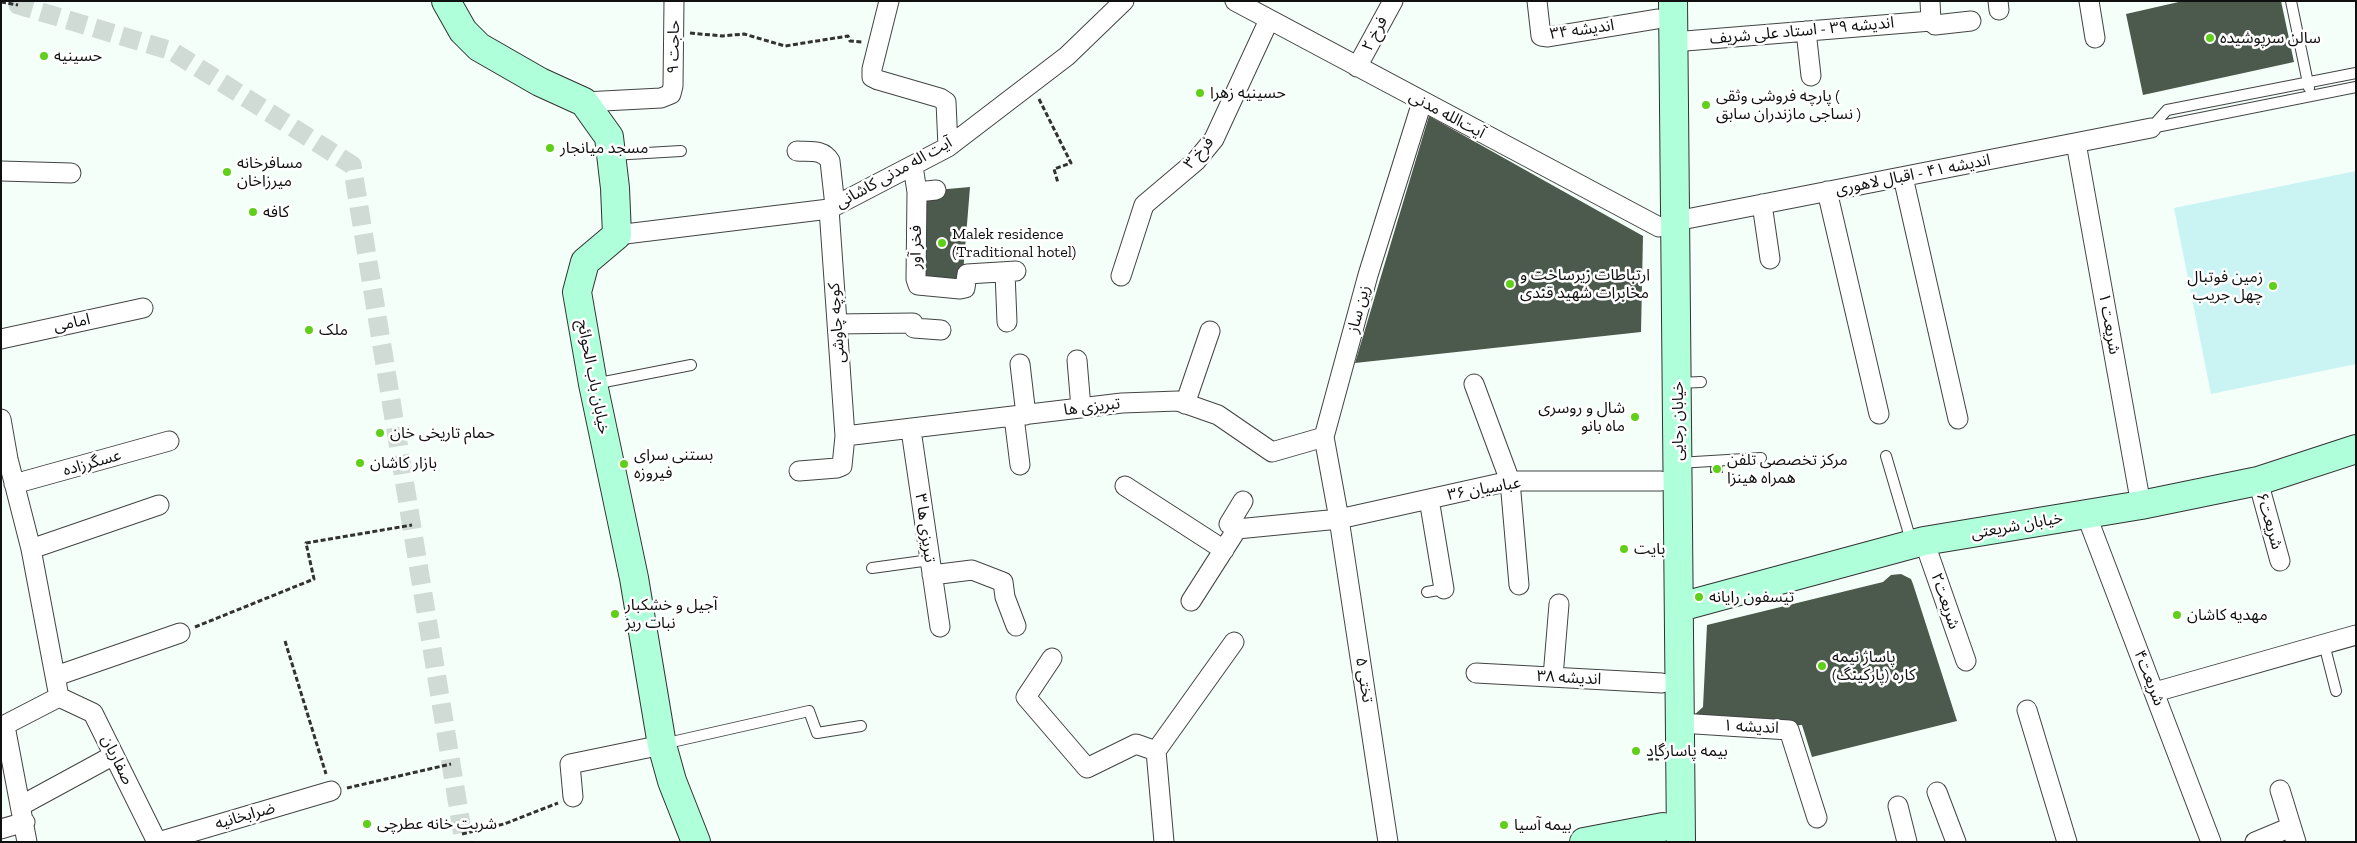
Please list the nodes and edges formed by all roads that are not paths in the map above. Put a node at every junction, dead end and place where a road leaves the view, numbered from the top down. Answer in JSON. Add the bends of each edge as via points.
{"nodes":[{"id":1,"x":446,"y":1,"type":"edge"},
{"id":2,"x":674,"y":1,"type":"edge"},
{"id":3,"x":889,"y":1,"type":"edge"},
{"id":4,"x":1124,"y":1,"type":"edge"},
{"id":5,"x":1236,"y":1,"type":"edge"},
{"id":6,"x":1393,"y":1,"type":"edge"},
{"id":7,"x":1537,"y":1,"type":"edge"},
{"id":8,"x":1930,"y":1,"type":"edge"},
{"id":9,"x":2089,"y":1,"type":"edge"},
{"id":10,"x":2291,"y":1,"type":"edge"},
{"id":11,"x":1662,"y":7,"type":"edge"},
{"id":12,"x":1269,"y":20,"type":"junction"},
{"id":13,"x":1932,"y":21,"type":"junction"},
{"id":14,"x":1971,"y":21,"type":"dead end"},
{"id":15,"x":1806,"y":31,"type":"junction"},
{"id":16,"x":2095,"y":38,"type":"dead end"},
{"id":17,"x":1673,"y":42,"type":"junction"},
{"id":18,"x":1357,"y":67,"type":"junction"},
{"id":19,"x":2356,"y":73,"type":"edge"},
{"id":20,"x":1811,"y":76,"type":"dead end"},
{"id":21,"x":2308,"y":82,"type":"junction"},
{"id":22,"x":2356,"y":87,"type":"edge"},
{"id":23,"x":2311,"y":96,"type":"junction"},
{"id":24,"x":584,"y":102,"type":"junction"},
{"id":25,"x":1422,"y":102,"type":"junction"},
{"id":26,"x":2151,"y":128,"type":"junction"},
{"id":27,"x":2076,"y":143,"type":"junction"},
{"id":28,"x":948,"y":147,"type":"junction"},
{"id":29,"x":681,"y":151,"type":"dead end"},
{"id":30,"x":797,"y":151,"type":"dead end"},
{"id":31,"x":611,"y":155,"type":"junction"},
{"id":32,"x":913,"y":166,"type":"junction"},
{"id":33,"x":1,"y":171,"type":"edge"},
{"id":34,"x":71,"y":173,"type":"dead end"},
{"id":35,"x":1903,"y":176,"type":"junction"},
{"id":36,"x":936,"y":190,"type":"dead end"},
{"id":37,"x":1827,"y":191,"type":"junction"},
{"id":38,"x":916,"y":192,"type":"junction"},
{"id":39,"x":1762,"y":204,"type":"junction"},
{"id":40,"x":832,"y":208,"type":"junction"},
{"id":41,"x":1667,"y":224,"type":"junction"},
{"id":42,"x":617,"y":235,"type":"junction"},
{"id":43,"x":1770,"y":259,"type":"dead end"},
{"id":44,"x":1121,"y":276,"type":"dead end"},
{"id":45,"x":143,"y":308,"type":"dead end"},
{"id":46,"x":1007,"y":322,"type":"dead end"},
{"id":47,"x":837,"y":324,"type":"junction"},
{"id":48,"x":941,"y":330,"type":"dead end"},
{"id":49,"x":1210,"y":332,"type":"dead end"},
{"id":50,"x":1,"y":339,"type":"edge"},
{"id":51,"x":1077,"y":360,"type":"dead end"},
{"id":52,"x":1020,"y":364,"type":"dead end"},
{"id":53,"x":691,"y":365,"type":"dead end"},
{"id":54,"x":593,"y":384,"type":"junction"},
{"id":55,"x":1474,"y":384,"type":"dead end"},
{"id":56,"x":1185,"y":404,"type":"junction"},
{"id":57,"x":1081,"y":408,"type":"junction"},
{"id":58,"x":1879,"y":414,"type":"dead end"},
{"id":59,"x":1020,"y":416,"type":"junction"},
{"id":60,"x":1958,"y":420,"type":"dead end"},
{"id":61,"x":1,"y":421,"type":"edge"},
{"id":62,"x":911,"y":430,"type":"junction"},
{"id":63,"x":845,"y":436,"type":"junction"},
{"id":64,"x":1324,"y":437,"type":"junction"},
{"id":65,"x":169,"y":441,"type":"dead end"},
{"id":66,"x":2356,"y":449,"type":"edge"},
{"id":67,"x":1886,"y":456,"type":"dead end"},
{"id":68,"x":1761,"y":458,"type":"dead end"},
{"id":69,"x":1020,"y":465,"type":"dead end"},
{"id":70,"x":798,"y":470,"type":"dead end"},
{"id":71,"x":1670,"y":472,"type":"junction"},
{"id":72,"x":1510,"y":481,"type":"junction"},
{"id":73,"x":2258,"y":481,"type":"junction"},
{"id":74,"x":14,"y":484,"type":"junction"},
{"id":75,"x":1125,"y":486,"type":"dead end"},
{"id":76,"x":1429,"y":499,"type":"junction"},
{"id":77,"x":1243,"y":501,"type":"dead end"},
{"id":78,"x":160,"y":505,"type":"dead end"},
{"id":79,"x":2141,"y":505,"type":"junction"},
{"id":80,"x":2086,"y":514,"type":"junction"},
{"id":81,"x":1339,"y":519,"type":"junction"},
{"id":82,"x":1237,"y":529,"type":"junction"},
{"id":83,"x":1918,"y":543,"type":"junction"},
{"id":84,"x":31,"y":549,"type":"junction"},
{"id":85,"x":1224,"y":550,"type":"junction"},
{"id":86,"x":2280,"y":561,"type":"dead end"},
{"id":87,"x":872,"y":568,"type":"dead end"},
{"id":88,"x":931,"y":568,"type":"junction"},
{"id":89,"x":1519,"y":585,"type":"dead end"},
{"id":90,"x":1436,"y":590,"type":"dead end"},
{"id":91,"x":1191,"y":601,"type":"dead end"},
{"id":92,"x":1559,"y":604,"type":"dead end"},
{"id":93,"x":1680,"y":607,"type":"junction"},
{"id":94,"x":1016,"y":626,"type":"dead end"},
{"id":95,"x":940,"y":627,"type":"dead end"},
{"id":96,"x":180,"y":633,"type":"road end"},
{"id":97,"x":2356,"y":635,"type":"edge"},
{"id":98,"x":1234,"y":642,"type":"dead end"},
{"id":99,"x":2324,"y":644,"type":"junction"},
{"id":100,"x":1052,"y":658,"type":"dead end"},
{"id":101,"x":1966,"y":661,"type":"dead end"},
{"id":102,"x":1476,"y":672,"type":"dead end"},
{"id":103,"x":56,"y":676,"type":"junction"},
{"id":104,"x":1553,"y":677,"type":"junction"},
{"id":105,"x":1662,"y":683,"type":"junction"},
{"id":106,"x":2336,"y":691,"type":"dead end"},
{"id":107,"x":2155,"y":692,"type":"junction"},
{"id":108,"x":59,"y":697,"type":"junction"},
{"id":109,"x":2027,"y":710,"type":"dead end"},
{"id":110,"x":1680,"y":723,"type":"junction"},
{"id":111,"x":3,"y":726,"type":"edge"},
{"id":112,"x":861,"y":726,"type":"dead end"},
{"id":113,"x":662,"y":744,"type":"junction"},
{"id":114,"x":1156,"y":751,"type":"junction"},
{"id":115,"x":114,"y":756,"type":"junction"},
{"id":116,"x":2280,"y":790,"type":"dead end"},
{"id":117,"x":331,"y":791,"type":"road end"},
{"id":118,"x":1937,"y":792,"type":"dead end"},
{"id":119,"x":573,"y":797,"type":"road end"},
{"id":120,"x":1898,"y":806,"type":"dead end"},
{"id":121,"x":24,"y":813,"type":"junction"},
{"id":122,"x":1817,"y":818,"type":"dead end"},
{"id":123,"x":1,"y":829,"type":"edge"},
{"id":124,"x":2294,"y":834,"type":"edge"},
{"id":125,"x":1669,"y":837,"type":"edge"},
{"id":126,"x":27,"y":842,"type":"edge"},
{"id":127,"x":158,"y":842,"type":"edge"},
{"id":128,"x":696,"y":842,"type":"edge"},
{"id":129,"x":1164,"y":842,"type":"edge"},
{"id":130,"x":1388,"y":842,"type":"edge"},
{"id":131,"x":1584,"y":842,"type":"edge"},
{"id":132,"x":1907,"y":842,"type":"edge"},
{"id":133,"x":1956,"y":842,"type":"edge"},
{"id":134,"x":2067,"y":842,"type":"edge"},
{"id":135,"x":2211,"y":842,"type":"edge"},
{"id":136,"x":2255,"y":842,"type":"edge"}],
"edges":[{"from":1,"to":24,"type":"street","via":[[463,31],[479,47],[540,82]]},
{"from":2,"to":24,"type":"street","name":"حاجت ۹","via":[[674,86],[671,94],[661,98]]},
{"from":3,"to":28,"type":"street","via":[[872,77],[946,102]]},
{"from":4,"to":28,"type":"street","name":"آیت اله مدنی کاشانی","via":[[1066,56]]},
{"from":5,"to":12,"type":"street","name":"آیت‌الله مدنی"},
{"from":6,"to":18,"type":"street","name":"فرخ ۲"},
{"from":7,"to":11,"type":"street","name":"اندیشه ۳۴","via":[[1541,36],[1548,37]]},
{"from":8,"to":13,"type":"street"},
{"from":9,"to":16,"type":"street"},
{"from":10,"to":21,"type":"lane"},
{"from":11,"to":17,"type":"street","name":"خیابان رجایی"},
{"from":11,"to":41,"type":"street","name":"خیابان رجایی"},
{"from":12,"to":18,"type":"street","name":"آیت‌الله مدنی"},
{"from":12,"to":44,"type":"street","name":"فرخ ۳","via":[[1214,139],[1196,161],[1144,205]]},
{"from":13,"to":14,"type":"street","name":"اندیشه ۳۹ - استاد علی شریف","via":[[1935,25]]},
{"from":13,"to":15,"type":"street","name":"اندیشه ۳۹ - استاد علی شریف"},
{"from":15,"to":17,"type":"street","name":"اندیشه ۳۹ - استاد علی شریف"},
{"from":15,"to":20,"type":"street"},
{"from":17,"to":41,"type":"street","name":"خیابان رجایی"},
{"from":18,"to":25,"type":"street","name":"آیت‌الله مدنی"},
{"from":19,"to":21,"type":"lane"},
{"from":21,"to":23,"type":"lane"},
{"from":21,"to":26,"type":"lane","via":[[2167,110]]},
{"from":22,"to":23,"type":"lane"},
{"from":23,"to":26,"type":"lane"},
{"from":24,"to":31,"type":"street","via":[[609,137]]},
{"from":25,"to":41,"type":"street","name":"آیت‌الله مدنی"},
{"from":25,"to":64,"type":"street","name":"زین ساز","via":[[1368,275]]},
{"from":26,"to":27,"type":"street","name":"اندیشه ۴۱ - اقبال لاهوری"},
{"from":27,"to":35,"type":"street","name":"اندیشه ۴۱ - اقبال لاهوری"},
{"from":27,"to":79,"type":"street","name":"شریعت ۱"},
{"from":28,"to":32,"type":"street","name":"آیت اله مدنی کاشانی"},
{"from":29,"to":31,"type":"lane"},
{"from":30,"to":40,"type":"street","name":"کوچه چاوشی","via":[[826,155],[830,162]]},
{"from":31,"to":42,"type":"street"},
{"from":32,"to":38,"type":"street","name":"فخر آور"},
{"from":32,"to":40,"type":"street","name":"آیت اله مدنی کاشانی"},
{"from":33,"to":34,"type":"street"},
{"from":35,"to":37,"type":"street","name":"اندیشه ۴۱ - اقبال لاهوری"},
{"from":35,"to":60,"type":"street"},
{"from":36,"to":38,"type":"street"},
{"from":37,"to":39,"type":"street","name":"اندیشه ۴۱ - اقبال لاهوری"},
{"from":37,"to":58,"type":"street"},
{"from":38,"to":46,"type":"street","name":"فخر آور","via":[[918,285],[960,289],[965,288],[967,274],[1011,271]]},
{"from":39,"to":41,"type":"street","name":"اندیشه ۴۱ - اقبال لاهوری"},
{"from":39,"to":43,"type":"street"},
{"from":40,"to":42,"type":"street","name":"آیت اله مدنی کاشانی"},
{"from":40,"to":47,"type":"street","name":"کوچه چاوشی"},
{"from":41,"to":71,"type":"street","name":"خیابان رجایی"},
{"from":41,"to":71,"type":"street","name":"خیابان رجایی","via":[[1689,383]]},
{"from":42,"to":54,"type":"street","name":"خیابان باب الحوائج","via":[[586,262],[577,292]]},
{"from":45,"to":50,"type":"street","name":"امامی"},
{"from":47,"to":48,"type":"street","via":[[914,323],[914,328]]},
{"from":47,"to":63,"type":"street","name":"کوچه چاوشی"},
{"from":49,"to":56,"type":"street"},
{"from":51,"to":57,"type":"street"},
{"from":52,"to":59,"type":"street"},
{"from":53,"to":54,"type":"lane"},
{"from":54,"to":113,"type":"street","name":"خیابان باب الحوائج","via":[[634,578]]},
{"from":55,"to":72,"type":"street"},
{"from":56,"to":57,"type":"street","name":"تبریزی ها","via":[[1122,403]]},
{"from":56,"to":64,"type":"street","name":"تبریزی ها","via":[[1218,415],[1272,452]]},
{"from":57,"to":59,"type":"street","name":"تبریزی ها"},
{"from":59,"to":62,"type":"street","name":"تبریزی ها"},
{"from":59,"to":69,"type":"street"},
{"from":61,"to":74,"type":"street"},
{"from":62,"to":63,"type":"street","name":"تبریزی ها"},
{"from":62,"to":88,"type":"street","name":"تبریزی ها ۳"},
{"from":63,"to":70,"type":"street","name":"کوچه چاوشی","via":[[842,466]]},
{"from":64,"to":81,"type":"street","name":"زین ساز"},
{"from":65,"to":74,"type":"street","name":"عسگرزاده"},
{"from":66,"to":73,"type":"street","name":"خیابان شریعتی"},
{"from":67,"to":83,"type":"lane"},
{"from":68,"to":71,"type":"lane"},
{"from":71,"to":72,"type":"street","name":"عباسیان ۳۶"},
{"from":71,"to":93,"type":"street","name":"خیابان رجایی"},
{"from":71,"to":105,"type":"street","name":"خیابان رجایی"},
{"from":72,"to":76,"type":"street","name":"عباسیان ۳۶"},
{"from":72,"to":89,"type":"street"},
{"from":73,"to":79,"type":"street","name":"خیابان شریعتی"},
{"from":73,"to":86,"type":"street","name":"شریعت۶"},
{"from":74,"to":84,"type":"street"},
{"from":75,"to":85,"type":"street"},
{"from":76,"to":81,"type":"street","name":"عباسیان ۳۶"},
{"from":76,"to":90,"type":"street"},
{"from":77,"to":82,"type":"street","via":[[1228,524]]},
{"from":78,"to":84,"type":"street"},
{"from":79,"to":80,"type":"street","name":"خیابان شریعتی"},
{"from":80,"to":83,"type":"street","name":"خیابان شریعتی"},
{"from":80,"to":107,"type":"street","name":"شریعت۴"},
{"from":81,"to":82,"type":"street","name":"عباسیان ۳۶"},
{"from":81,"to":130,"type":"street","name":"تختی ۵"},
{"from":82,"to":85,"type":"street"},
{"from":83,"to":93,"type":"street","name":"خیابان شریعتی"},
{"from":83,"to":101,"type":"street","name":"شریعت۲"},
{"from":84,"to":103,"type":"street"},
{"from":85,"to":91,"type":"street"},
{"from":87,"to":88,"type":"lane"},
{"from":88,"to":94,"type":"street","via":[[972,570],[1004,582],[1005,597]]},
{"from":88,"to":95,"type":"street","name":"تبریزی ها ۳"},
{"from":92,"to":104,"type":"street"},
{"from":93,"to":110,"type":"street","name":"خیابان رجایی"},
{"from":96,"to":103,"type":"street"},
{"from":97,"to":99,"type":"street"},
{"from":98,"to":114,"type":"street"},
{"from":99,"to":106,"type":"lane"},
{"from":99,"to":107,"type":"street"},
{"from":100,"to":114,"type":"street","via":[[1026,696],[1088,768],[1136,744]]},
{"from":102,"to":104,"type":"street","name":"اندیشه ۳۸"},
{"from":103,"to":108,"type":"street"},
{"from":104,"to":105,"type":"street","name":"اندیشه ۳۸"},
{"from":105,"to":125,"type":"street","name":"خیابان رجایی"},
{"from":107,"to":135,"type":"street","name":"شریعت۴"},
{"from":108,"to":111,"type":"street"},
{"from":108,"to":115,"type":"street","name":"صفاریان","via":[[94,713]]},
{"from":109,"to":134,"type":"street"},
{"from":110,"to":122,"type":"street","name":"اندیشه ۱","via":[[1789,730]]},
{"from":110,"to":125,"type":"street","name":"خیابان رجایی"},
{"from":111,"to":121,"type":"street"},
{"from":112,"to":113,"type":"lane","via":[[817,733],[809,711]]},
{"from":113,"to":119,"type":"street","via":[[570,764]]},
{"from":113,"to":128,"type":"street","name":"خیابان باب الحوائج","via":[[672,781]]},
{"from":114,"to":129,"type":"street"},
{"from":115,"to":121,"type":"street"},
{"from":115,"to":127,"type":"street","name":"صفاریان"},
{"from":116,"to":124,"type":"street"},
{"from":117,"to":127,"type":"street","name":"ضرابخانیه"},
{"from":118,"to":133,"type":"street"},
{"from":120,"to":132,"type":"street"},
{"from":121,"to":123,"type":"street"},
{"from":121,"to":126,"type":"street"},
{"from":124,"to":136,"type":"street"},
{"from":125,"to":131,"type":"street"}]}
